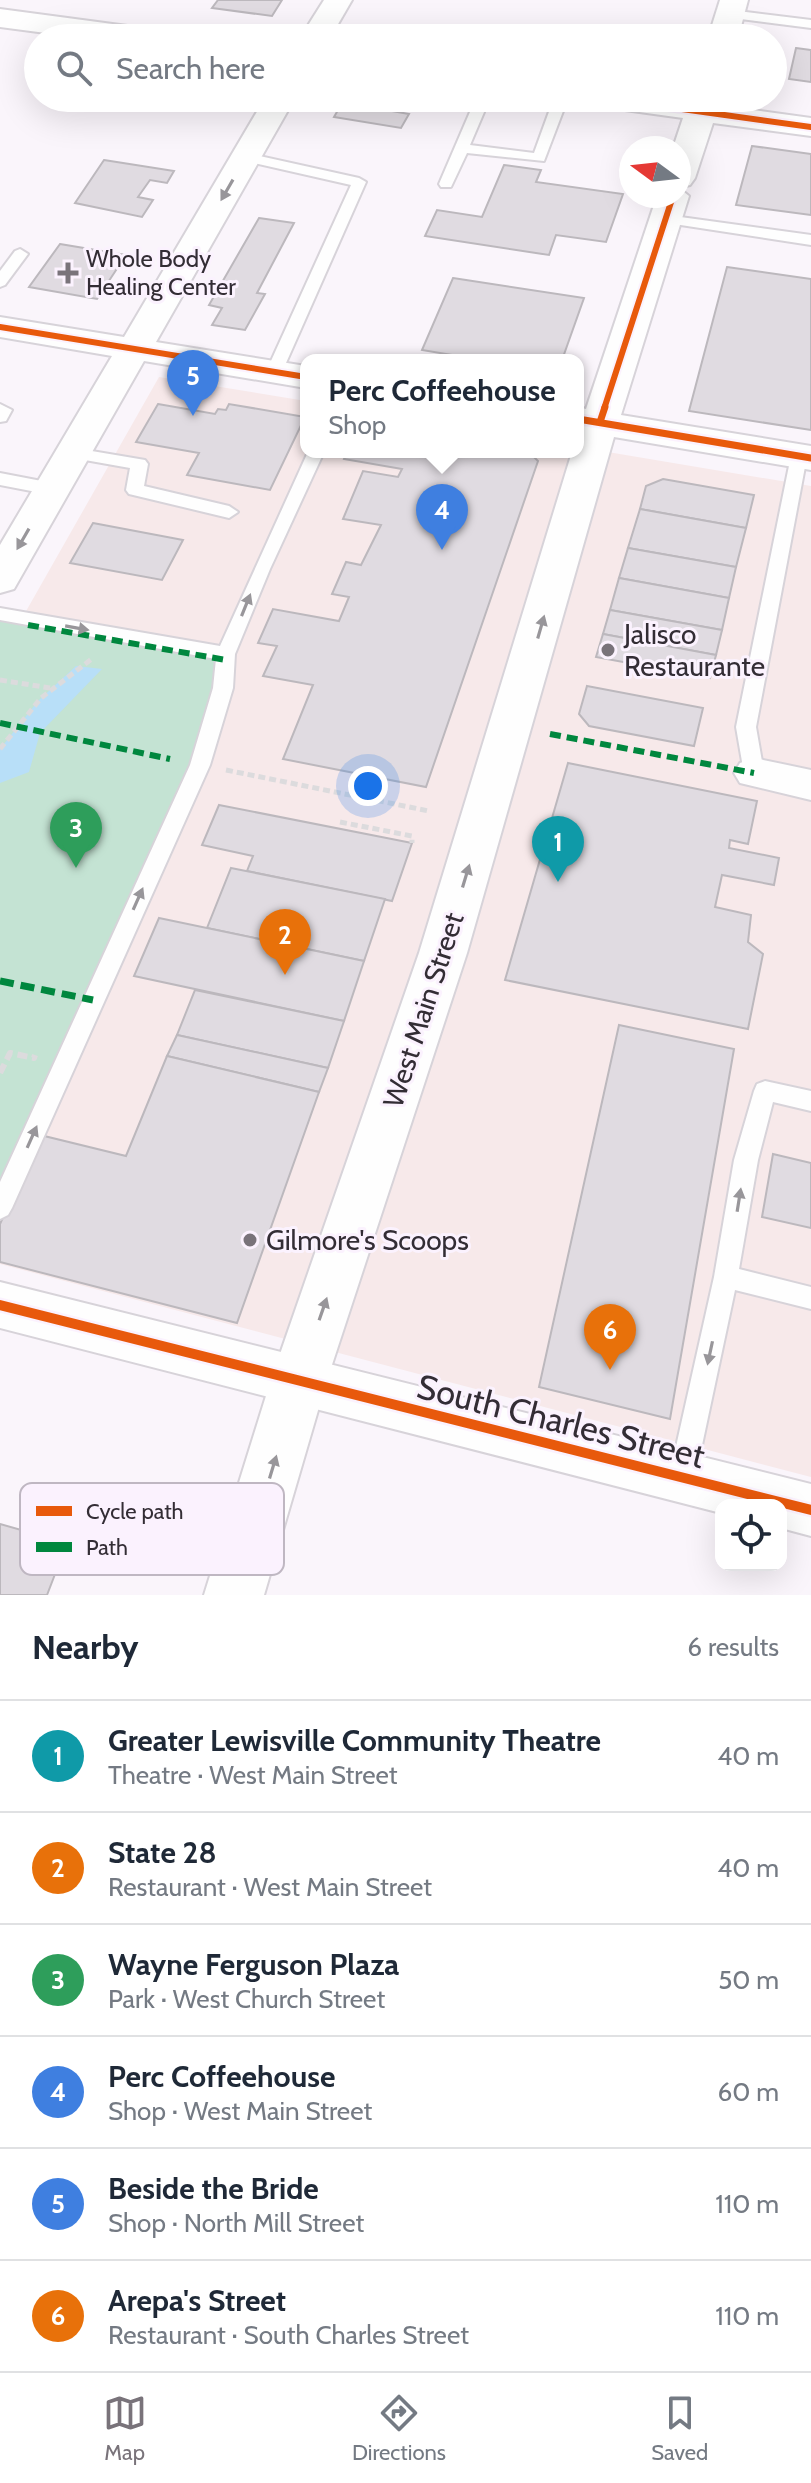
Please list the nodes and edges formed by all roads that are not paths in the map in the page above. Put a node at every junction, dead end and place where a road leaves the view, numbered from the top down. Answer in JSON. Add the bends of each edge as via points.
{"nodes":[{"id":1,"x":338,"y":0,"type":"edge"},
{"id":2,"x":729,"y":17,"type":"edge"},
{"id":3,"x":0,"y":18,"type":"edge"},
{"id":4,"x":45,"y":24,"type":"edge"},
{"id":5,"x":323,"y":24,"type":"edge"},
{"id":6,"x":811,"y":24,"type":"edge"},
{"id":7,"x":272,"y":112,"type":"edge"},
{"id":8,"x":477,"y":112,"type":"edge"},
{"id":9,"x":556,"y":112,"type":"edge"},
{"id":10,"x":700,"y":112,"type":"edge"},
{"id":11,"x":741,"y":112,"type":"edge"},
{"id":12,"x":811,"y":127,"type":"edge"},
{"id":13,"x":691,"y":141,"type":"edge"},
{"id":14,"x":461,"y":148,"type":"junction"},
{"id":15,"x":246,"y":157,"type":"junction"},
{"id":16,"x":446,"y":184,"type":"dead end"},
{"id":17,"x":670,"y":208,"type":"edge"},
{"id":18,"x":674,"y":208,"type":"edge"},
{"id":19,"x":811,"y":240,"type":"edge"},
{"id":20,"x":20,"y":254,"type":"dead end"},
{"id":21,"x":0,"y":282,"type":"edge"},
{"id":22,"x":0,"y":327,"type":"edge"},
{"id":23,"x":134,"y":351,"type":"junction"},
{"id":24,"x":290,"y":375,"type":"edge"},
{"id":25,"x":0,"y":409,"type":"edge"},
{"id":26,"x":0,"y":417,"type":"edge"},
{"id":27,"x":589,"y":420,"type":"edge"},
{"id":28,"x":74,"y":453,"type":"junction"},
{"id":29,"x":805,"y":457,"type":"edge"},
{"id":30,"x":313,"y":458,"type":"edge"},
{"id":31,"x":579,"y":458,"type":"edge"},
{"id":32,"x":0,"y":479,"type":"edge"},
{"id":33,"x":52,"y":489,"type":"junction"},
{"id":34,"x":229,"y":512,"type":"dead end"},
{"id":35,"x":0,"y":579,"type":"edge"},
{"id":36,"x":0,"y":614,"type":"edge"},
{"id":37,"x":226,"y":654,"type":"junction"},
{"id":38,"x":754,"y":773,"type":"joint"},
{"id":39,"x":811,"y":785,"type":"edge"},
{"id":40,"x":811,"y":1101,"type":"edge"},
{"id":41,"x":0,"y":1208,"type":"edge"},
{"id":42,"x":726,"y":1277,"type":"junction"},
{"id":43,"x":811,"y":1298,"type":"edge"},
{"id":44,"x":0,"y":1305,"type":"edge"},
{"id":45,"x":298,"y":1383,"type":"junction"},
{"id":46,"x":682,"y":1478,"type":"junction"},
{"id":47,"x":268,"y":1483,"type":"edge"},
{"id":48,"x":811,"y":1510,"type":"edge"},
{"id":49,"x":240,"y":1575,"type":"edge"},
{"id":50,"x":234,"y":1595,"type":"edge"}],
"edges":[{"from":1,"to":5,"type":"main road"},
{"from":2,"to":6,"type":"lane"},
{"from":3,"to":4,"type":"main road"},
{"from":7,"to":15,"type":"main road"},
{"from":8,"to":14,"type":"lane"},
{"from":9,"to":14,"type":"lane","via":[[539,158]]},
{"from":10,"to":13,"type":"main road"},
{"from":11,"to":12,"type":"main road"},
{"from":14,"to":16,"type":"lane"},
{"from":15,"to":23,"type":"main road","one_way":true},
{"from":15,"to":24,"type":"lane","via":[[359,182]]},
{"from":17,"to":27,"type":"main road","name":"West Main Street"},
{"from":18,"to":19,"type":"lane"},
{"from":20,"to":21,"type":"lane"},
{"from":22,"to":23,"type":"main road"},
{"from":23,"to":24,"type":"main road"},
{"from":23,"to":28,"type":"main road"},
{"from":25,"to":26,"type":"lane"},
{"from":27,"to":29,"type":"main road"},
{"from":28,"to":33,"type":"main road"},
{"from":28,"to":34,"type":"lane","via":[[139,464],[135,490]]},
{"from":29,"to":38,"type":"lane","via":[[746,727]]},
{"from":37,"to":30,"type":"lane","one_way":true},
{"from":45,"to":31,"type":"main road","name":"West Main Street","one_way":true,"via":[[448,938]]},
{"from":32,"to":33,"type":"lane"},
{"from":33,"to":35,"type":"main road","one_way":true},
{"from":36,"to":37,"type":"lane","one_way":true},
{"from":41,"to":37,"type":"lane","one_way":true,"via":[[200,765],[223,688]]},
{"from":38,"to":39,"type":"street"},
{"from":42,"to":40,"type":"lane","one_way":true,"via":[[746,1160],[765,1091]]},
{"from":42,"to":43,"type":"lane"},
{"from":42,"to":46,"type":"lane","one_way":true},
{"from":44,"to":45,"type":"street","name":"South Charles Street"},
{"from":45,"to":46,"type":"street","name":"South Charles Street"},
{"from":47,"to":45,"type":"main road","name":"West Main Street","one_way":true},
{"from":46,"to":48,"type":"street","name":"South Charles Street"},
{"from":50,"to":49,"type":"main road","name":"West Main Street","one_way":true}]}
